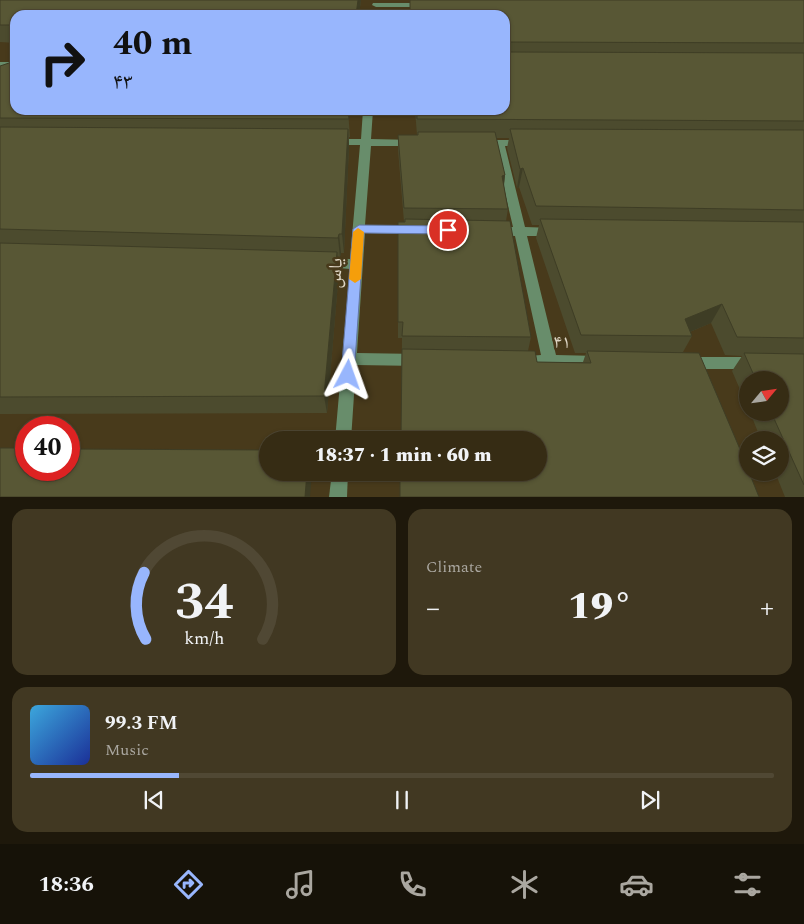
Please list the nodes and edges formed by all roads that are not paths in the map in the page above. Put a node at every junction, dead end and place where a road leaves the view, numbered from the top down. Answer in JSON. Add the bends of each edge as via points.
{"nodes":[{"id":1,"x":376,"y":2,"type":"edge"},
{"id":2,"x":435,"y":5,"type":"edge"},
{"id":3,"x":368,"y":115,"type":"edge"},
{"id":4,"x":326,"y":142,"type":"edge"},
{"id":5,"x":365,"y":142,"type":"junction"},
{"id":6,"x":423,"y":143,"type":"edge"},
{"id":7,"x":470,"y":143,"type":"edge"},
{"id":8,"x":499,"y":143,"type":"junction"},
{"id":9,"x":538,"y":143,"type":"edge"},
{"id":10,"x":359,"y":229,"type":"junction"},
{"id":11,"x":425,"y":230,"type":"edge"},
{"id":12,"x":482,"y":231,"type":"edge"},
{"id":13,"x":519,"y":231,"type":"junction"},
{"id":14,"x":568,"y":232,"type":"edge"},
{"id":15,"x":307,"y":262,"type":"edge"},
{"id":16,"x":356,"y":264,"type":"junction"},
{"id":17,"x":349,"y":359,"type":"junction"},
{"id":18,"x":435,"y":360,"type":"edge"},
{"id":19,"x":502,"y":361,"type":"edge"},
{"id":20,"x":550,"y":361,"type":"junction"},
{"id":21,"x":609,"y":362,"type":"edge"},
{"id":22,"x":668,"y":362,"type":"edge"},
{"id":23,"x":698,"y":363,"type":"junction"},
{"id":24,"x":766,"y":363,"type":"edge"},
{"id":25,"x":705,"y":380,"type":"edge"},
{"id":26,"x":344,"y":431,"type":"edge"},
{"id":27,"x":339,"y":481,"type":"edge"},
{"id":28,"x":338,"y":496,"type":"edge"}],
"edges":[{"from":1,"to":2,"type":"street"},
{"from":3,"to":5,"type":"street","name":"یاس"},
{"from":4,"to":5,"type":"street"},
{"from":5,"to":6,"type":"street"},
{"from":5,"to":10,"type":"street","name":"یاس"},
{"from":7,"to":8,"type":"street"},
{"from":8,"to":9,"type":"street"},
{"from":8,"to":13,"type":"street"},
{"from":10,"to":11,"type":"street"},
{"from":10,"to":16,"type":"street","name":"یاس"},
{"from":12,"to":13,"type":"street"},
{"from":13,"to":14,"type":"street"},
{"from":13,"to":20,"type":"street"},
{"from":15,"to":16,"type":"street"},
{"from":16,"to":17,"type":"street","name":"یاس"},
{"from":17,"to":18,"type":"street"},
{"from":17,"to":26,"type":"street","name":"یاس"},
{"from":19,"to":20,"type":"street","name":"۴۱"},
{"from":20,"to":21,"type":"street","name":"۴۱"},
{"from":22,"to":23,"type":"street"},
{"from":23,"to":24,"type":"street"},
{"from":23,"to":25,"type":"street"},
{"from":27,"to":28,"type":"street"}]}
